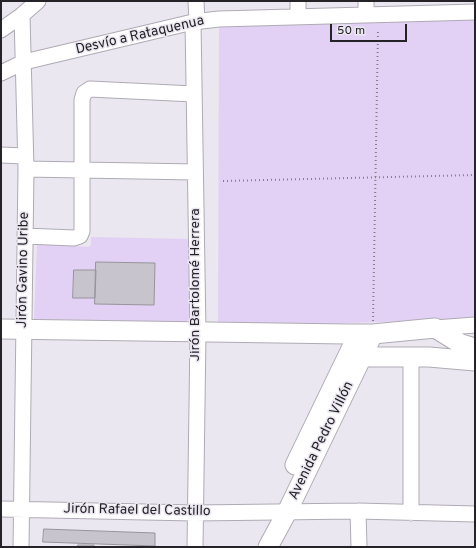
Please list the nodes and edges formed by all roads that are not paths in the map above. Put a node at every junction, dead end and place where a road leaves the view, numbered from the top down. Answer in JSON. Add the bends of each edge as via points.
{"nodes":[{"id":1,"x":38,"y":1,"type":"edge"},
{"id":2,"x":196,"y":1,"type":"edge"},
{"id":3,"x":298,"y":1,"type":"edge"},
{"id":4,"x":456,"y":6,"type":"edge"},
{"id":5,"x":366,"y":8,"type":"edge"},
{"id":6,"x":475,"y":12,"type":"edge"},
{"id":7,"x":22,"y":15,"type":"junction"},
{"id":8,"x":298,"y":17,"type":"junction"},
{"id":9,"x":195,"y":22,"type":"junction"},
{"id":10,"x":1,"y":30,"type":"edge"},
{"id":11,"x":24,"y":62,"type":"junction"},
{"id":12,"x":1,"y":73,"type":"edge"},
{"id":13,"x":194,"y":94,"type":"junction"},
{"id":14,"x":1,"y":155,"type":"edge"},
{"id":15,"x":26,"y":162,"type":"junction"},
{"id":16,"x":81,"y":170,"type":"junction"},
{"id":17,"x":195,"y":172,"type":"junction"},
{"id":18,"x":24,"y":236,"type":"junction"},
{"id":19,"x":475,"y":326,"type":"edge"},
{"id":20,"x":435,"y":328,"type":"junction"},
{"id":21,"x":1,"y":329,"type":"edge"},
{"id":22,"x":373,"y":334,"type":"junction"},
{"id":23,"x":22,"y":335,"type":"junction"},
{"id":24,"x":197,"y":338,"type":"junction"},
{"id":25,"x":1,"y":340,"type":"edge"},
{"id":26,"x":475,"y":348,"type":"edge"},
{"id":27,"x":358,"y":351,"type":"junction"},
{"id":28,"x":411,"y":357,"type":"junction"},
{"id":29,"x":475,"y":361,"type":"edge"},
{"id":30,"x":1,"y":509,"type":"edge"},
{"id":31,"x":21,"y":509,"type":"junction"},
{"id":32,"x":358,"y":511,"type":"junction"},
{"id":33,"x":280,"y":512,"type":"junction"},
{"id":34,"x":194,"y":513,"type":"junction"},
{"id":35,"x":411,"y":513,"type":"junction"},
{"id":36,"x":475,"y":514,"type":"edge"},
{"id":37,"x":21,"y":547,"type":"edge"},
{"id":38,"x":194,"y":547,"type":"edge"},
{"id":39,"x":254,"y":547,"type":"edge"},
{"id":40,"x":268,"y":547,"type":"edge"},
{"id":41,"x":359,"y":547,"type":"edge"}],
"edges":[{"from":1,"to":7,"type":"street"},
{"from":2,"to":9,"type":"street","name":"Jirón Bartolomé Herrera"},
{"from":3,"to":8,"type":"street"},
{"from":4,"to":5,"type":"street","name":"Desvío a Rataquenua"},
{"from":4,"to":6,"type":"street","name":"Desvío a Rataquenua"},
{"from":5,"to":8,"type":"street","name":"Desvío a Rataquenua"},
{"from":7,"to":10,"type":"street"},
{"from":7,"to":11,"type":"street","name":"Jirón Gavino Uribe"},
{"from":8,"to":9,"type":"street","name":"Desvío a Rataquenua"},
{"from":9,"to":11,"type":"street","name":"Desvío a Rataquenua"},
{"from":9,"to":13,"type":"street","name":"Jirón Bartolomé Herrera"},
{"from":11,"to":12,"type":"street","name":"Desvío a Rataquenua"},
{"from":11,"to":15,"type":"street","name":"Jirón Gavino Uribe"},
{"from":13,"to":16,"type":"street","via":[[90,89],[84,93]]},
{"from":13,"to":17,"type":"street","name":"Jirón Bartolomé Herrera"},
{"from":14,"to":15,"type":"street"},
{"from":15,"to":16,"type":"street"},
{"from":15,"to":18,"type":"street","name":"Jirón Gavino Uribe"},
{"from":16,"to":17,"type":"street"},
{"from":16,"to":18,"type":"street","via":[[80,236]]},
{"from":17,"to":24,"type":"street","name":"Jirón Bartolomé Herrera"},
{"from":18,"to":23,"type":"street","name":"Jirón Gavino Uribe"},
{"from":19,"to":20,"type":"street"},
{"from":20,"to":22,"type":"main road"},
{"from":20,"to":26,"type":"main road","via":[[461,344]]},
{"from":21,"to":23,"type":"main road"},
{"from":22,"to":24,"type":"main road"},
{"from":22,"to":27,"type":"main road"},
{"from":23,"to":24,"type":"main road"},
{"from":23,"to":25,"type":"main road"},
{"from":23,"to":31,"type":"street","name":"Jirón Gavino Uribe"},
{"from":24,"to":27,"type":"main road"},
{"from":24,"to":34,"type":"street","name":"Jirón Bartolomé Herrera"},
{"from":27,"to":28,"type":"main road"},
{"from":27,"to":33,"type":"main road","name":"Avenida Pedro Villón"},
{"from":28,"to":29,"type":"main road"},
{"from":28,"to":35,"type":"street"},
{"from":30,"to":31,"type":"street","name":"Jirón Rafael del Castillo"},
{"from":31,"to":34,"type":"street","name":"Jirón Rafael del Castillo"},
{"from":31,"to":37,"type":"street","name":"Jirón Gavino Uribe"},
{"from":32,"to":33,"type":"street","name":"Jirón Rafael del Castillo"},
{"from":32,"to":35,"type":"street","name":"Jirón Rafael del Castillo"},
{"from":32,"to":41,"type":"street"},
{"from":33,"to":34,"type":"street","name":"Jirón Rafael del Castillo"},
{"from":33,"to":39,"type":"main road","name":"Avenida Pedro Villón"},
{"from":33,"to":40,"type":"main road","name":"Avenida Pedro Villón"},
{"from":34,"to":38,"type":"street","name":"Jirón Bartolomé Herrera"},
{"from":35,"to":36,"type":"street","name":"Jirón Rafael del Castillo"}]}
